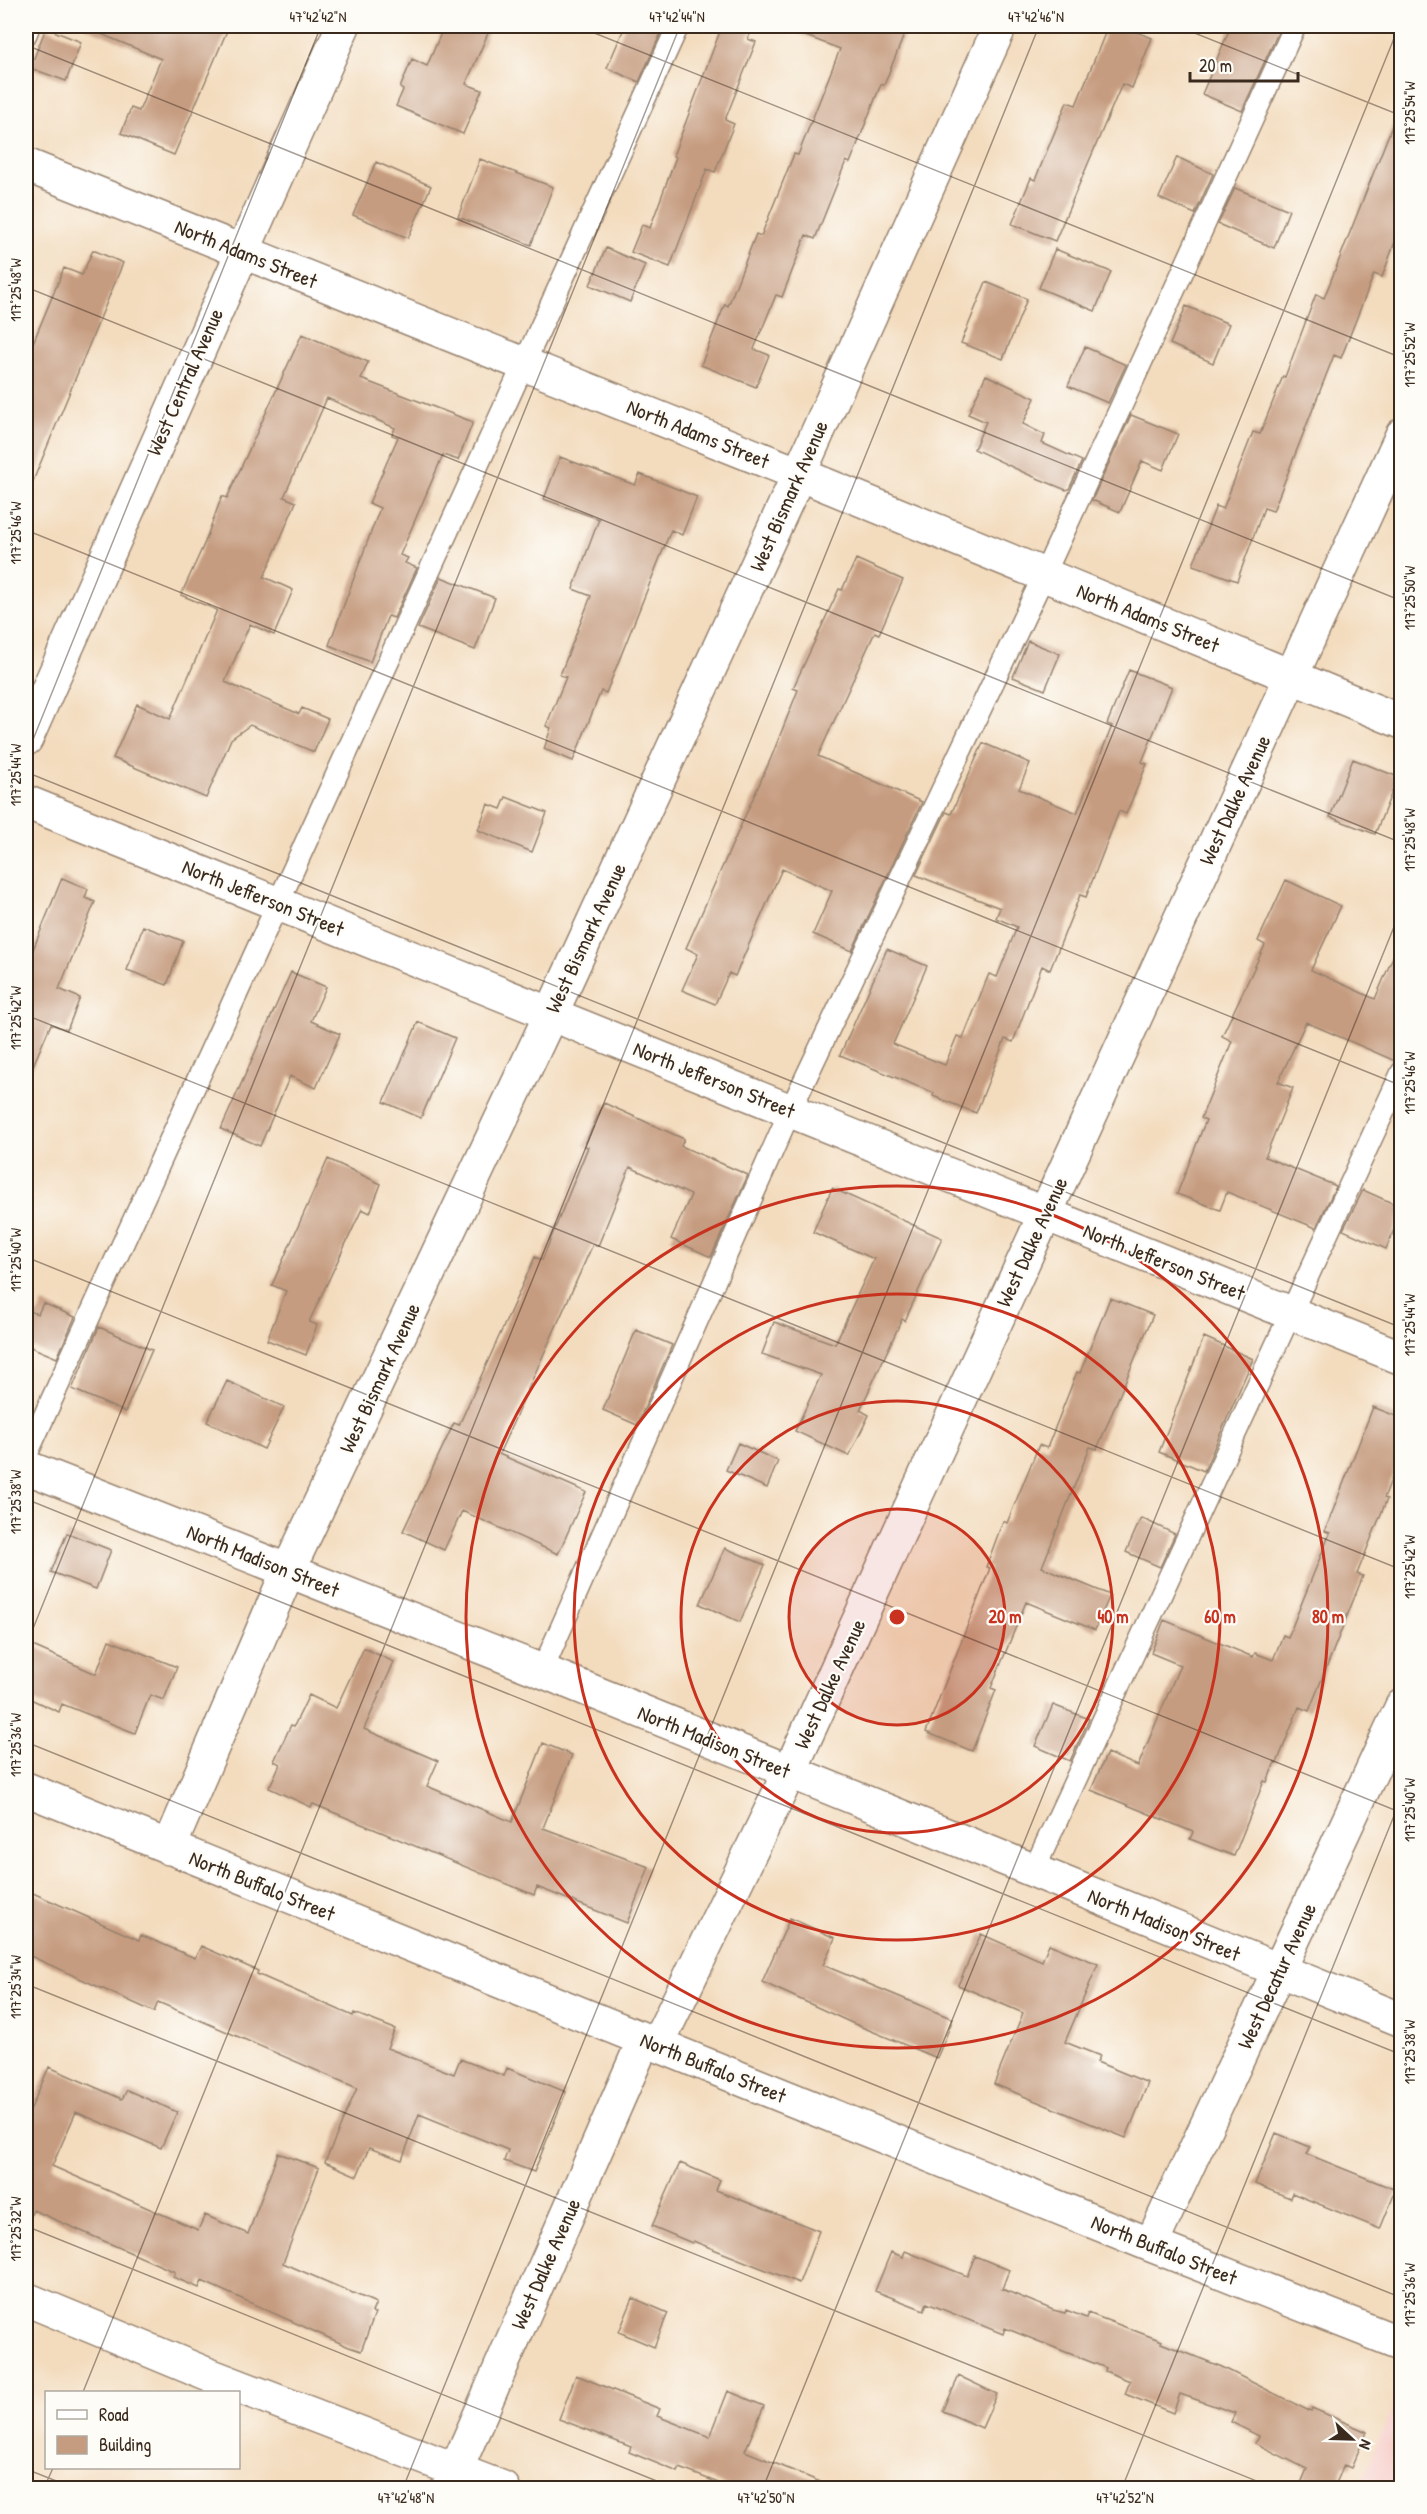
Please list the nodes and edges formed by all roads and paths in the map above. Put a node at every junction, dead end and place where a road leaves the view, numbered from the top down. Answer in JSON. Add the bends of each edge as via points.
{"nodes":[{"id":1,"x":29,"y":26,"type":"edge"},
{"id":2,"x":343,"y":26,"type":"edge"},
{"id":3,"x":678,"y":26,"type":"edge"},
{"id":4,"x":1000,"y":26,"type":"edge"},
{"id":5,"x":1295,"y":26,"type":"edge"},
{"id":6,"x":26,"y":34,"type":"edge"},
{"id":7,"x":26,"y":165,"type":"edge"},
{"id":8,"x":242,"y":253,"type":"junction"},
{"id":9,"x":525,"y":365,"type":"junction"},
{"id":10,"x":1401,"y":435,"type":"edge"},
{"id":11,"x":799,"y":474,"type":"junction"},
{"id":12,"x":1044,"y":575,"type":"junction"},
{"id":13,"x":1292,"y":677,"type":"junction"},
{"id":14,"x":1401,"y":722,"type":"edge"},
{"id":15,"x":26,"y":739,"type":"edge"},
{"id":16,"x":26,"y":802,"type":"edge"},
{"id":17,"x":279,"y":904,"type":"junction"},
{"id":18,"x":551,"y":1014,"type":"junction"},
{"id":19,"x":1401,"y":1072,"type":"edge"},
{"id":20,"x":790,"y":1111,"type":"junction"},
{"id":21,"x":1045,"y":1214,"type":"junction"},
{"id":22,"x":1290,"y":1312,"type":"junction"},
{"id":23,"x":1401,"y":1358,"type":"edge"},
{"id":24,"x":26,"y":1456,"type":"edge"},
{"id":25,"x":26,"y":1467,"type":"edge"},
{"id":26,"x":288,"y":1571,"type":"junction"},
{"id":27,"x":542,"y":1671,"type":"junction"},
{"id":28,"x":1401,"y":1706,"type":"edge"},
{"id":29,"x":789,"y":1773,"type":"junction"},
{"id":30,"x":26,"y":1789,"type":"edge"},
{"id":31,"x":169,"y":1848,"type":"junction"},
{"id":32,"x":1033,"y":1872,"type":"junction"},
{"id":33,"x":1280,"y":1971,"type":"junction"},
{"id":34,"x":1401,"y":2020,"type":"edge"},
{"id":35,"x":650,"y":2043,"type":"junction"},
{"id":36,"x":1151,"y":2245,"type":"junction"},
{"id":37,"x":26,"y":2299,"type":"edge"},
{"id":38,"x":1401,"y":2344,"type":"edge"},
{"id":39,"x":452,"y":2479,"type":"edge"},
{"id":40,"x":503,"y":2488,"type":"edge"}],
"edges":[{"from":1,"to":6,"type":"lane"},
{"from":2,"to":8,"type":"street","name":"West Central Avenue"},
{"from":3,"to":9,"type":"lane"},
{"from":4,"to":11,"type":"street","name":"West Bismark Avenue"},
{"from":5,"to":12,"type":"lane"},
{"from":7,"to":8,"type":"street","name":"North Adams Street"},
{"from":8,"to":9,"type":"street","name":"North Adams Street"},
{"from":8,"to":15,"type":"street","name":"West Central Avenue"},
{"from":9,"to":11,"type":"street","name":"North Adams Street"},
{"from":9,"to":17,"type":"lane"},
{"from":10,"to":13,"type":"street","name":"West Dalke Avenue"},
{"from":11,"to":12,"type":"street","name":"North Adams Street"},
{"from":11,"to":18,"type":"street","name":"West Bismark Avenue"},
{"from":12,"to":13,"type":"street","name":"North Adams Street"},
{"from":12,"to":20,"type":"lane"},
{"from":13,"to":14,"type":"street","name":"North Adams Street"},
{"from":13,"to":21,"type":"street","name":"West Dalke Avenue"},
{"from":16,"to":17,"type":"street","name":"North Jefferson Street"},
{"from":17,"to":18,"type":"street","name":"North Jefferson Street"},
{"from":17,"to":24,"type":"lane"},
{"from":18,"to":20,"type":"street","name":"North Jefferson Street"},
{"from":18,"to":26,"type":"street","name":"West Bismark Avenue"},
{"from":19,"to":22,"type":"lane"},
{"from":20,"to":21,"type":"street","name":"North Jefferson Street"},
{"from":20,"to":27,"type":"lane"},
{"from":21,"to":22,"type":"street","name":"North Jefferson Street"},
{"from":21,"to":29,"type":"street","name":"West Dalke Avenue"},
{"from":22,"to":23,"type":"street","name":"North Jefferson Street"},
{"from":22,"to":32,"type":"lane"},
{"from":25,"to":26,"type":"street","name":"North Madison Street"},
{"from":26,"to":27,"type":"street","name":"North Madison Street"},
{"from":26,"to":31,"type":"street","name":"West Bismark Avenue"},
{"from":27,"to":29,"type":"street","name":"North Madison Street"},
{"from":28,"to":33,"type":"street","name":"West Decatur Avenue"},
{"from":29,"to":32,"type":"street","name":"North Madison Street"},
{"from":29,"to":35,"type":"street","name":"West Dalke Avenue"},
{"from":30,"to":31,"type":"street","name":"North Buffalo Street"},
{"from":31,"to":35,"type":"street","name":"North Buffalo Street"},
{"from":32,"to":33,"type":"street","name":"North Madison Street"},
{"from":33,"to":34,"type":"street","name":"North Madison Street"},
{"from":33,"to":36,"type":"street","name":"West Decatur Avenue"},
{"from":35,"to":36,"type":"street","name":"North Buffalo Street"},
{"from":35,"to":39,"type":"street","name":"West Dalke Avenue"},
{"from":36,"to":38,"type":"street","name":"North Buffalo Street"},
{"from":37,"to":39,"type":"street"},
{"from":39,"to":40,"type":"street"}]}
